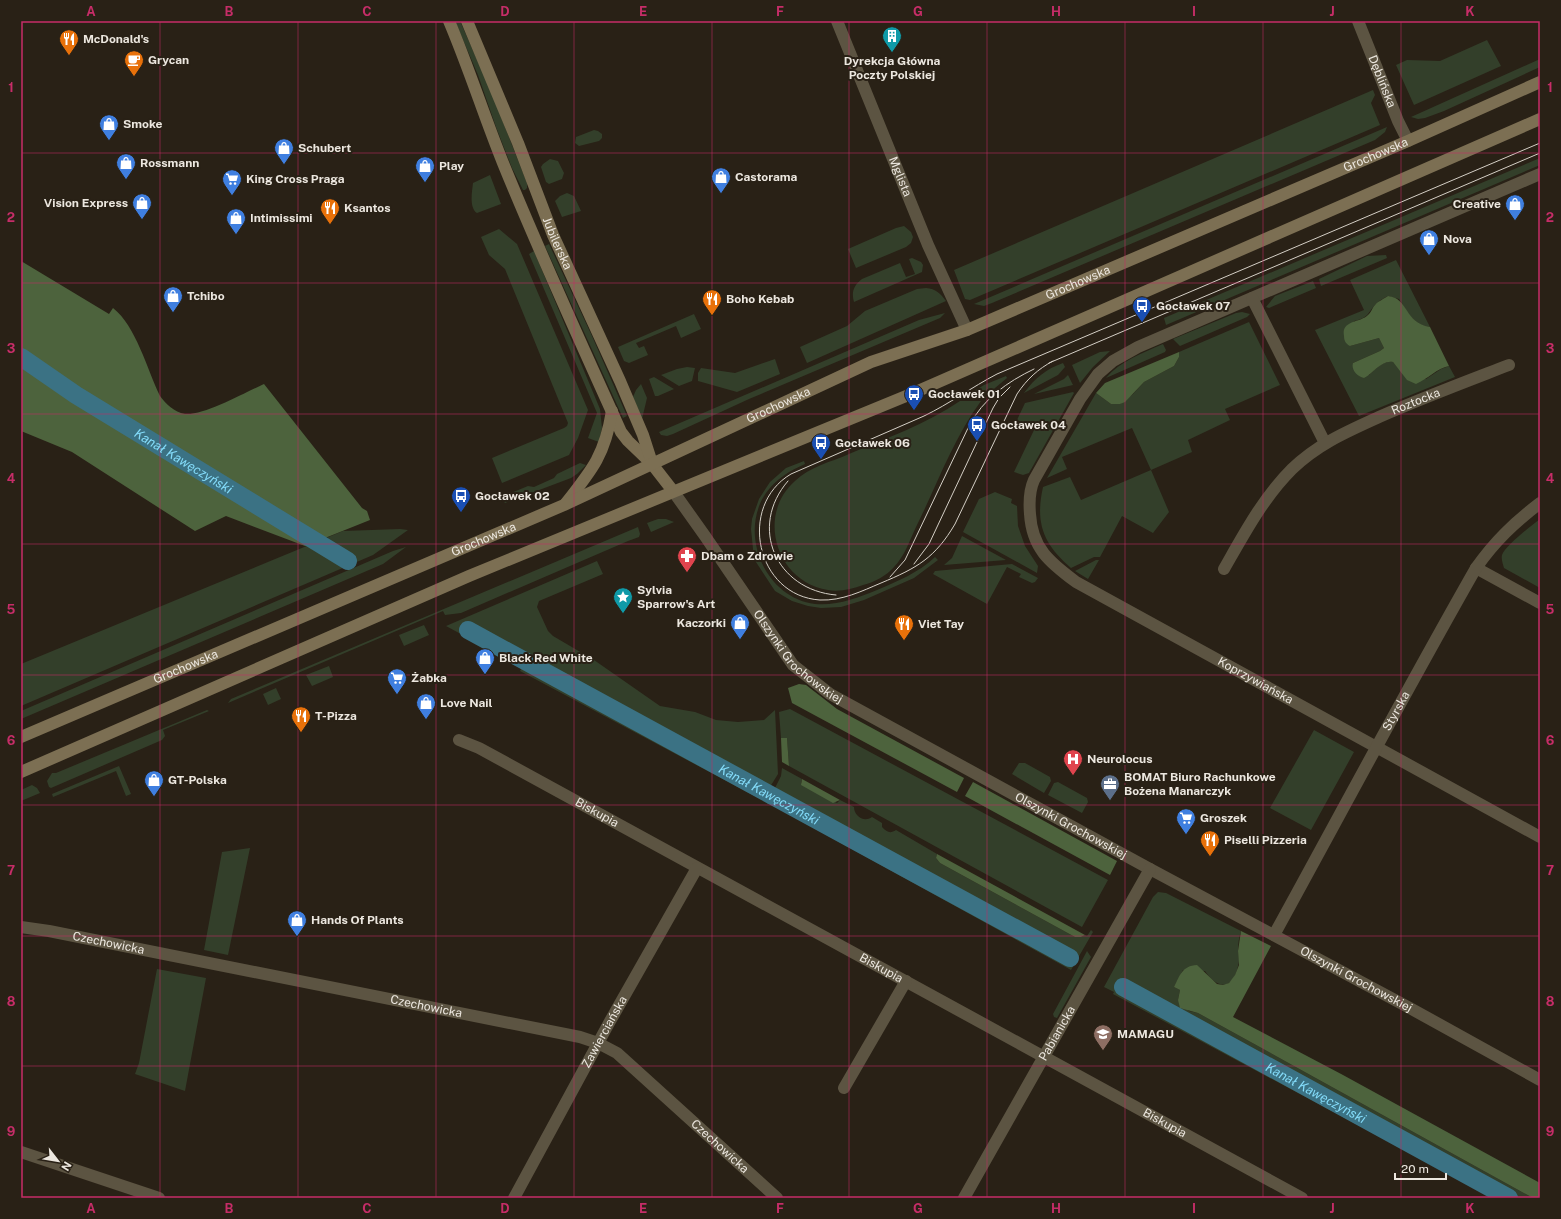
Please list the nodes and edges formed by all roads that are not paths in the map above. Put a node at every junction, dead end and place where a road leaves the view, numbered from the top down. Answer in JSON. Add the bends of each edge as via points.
{"nodes":[{"id":1,"x":449,"y":21,"type":"edge"},
{"id":2,"x":467,"y":21,"type":"edge"},
{"id":3,"x":838,"y":21,"type":"edge"},
{"id":4,"x":1358,"y":21,"type":"edge"},
{"id":5,"x":1540,"y":82,"type":"edge"},
{"id":6,"x":1540,"y":119,"type":"edge"},
{"id":7,"x":1408,"y":141,"type":"junction"},
{"id":8,"x":1540,"y":174,"type":"edge"},
{"id":9,"x":1252,"y":298,"type":"junction"},
{"id":10,"x":967,"y":330,"type":"junction"},
{"id":11,"x":1509,"y":365,"type":"dead end"},
{"id":12,"x":612,"y":411,"type":"junction"},
{"id":13,"x":1325,"y":443,"type":"junction"},
{"id":14,"x":652,"y":464,"type":"junction"},
{"id":15,"x":672,"y":491,"type":"junction"},
{"id":16,"x":1540,"y":503,"type":"edge"},
{"id":17,"x":564,"y":505,"type":"junction"},
{"id":18,"x":1476,"y":568,"type":"junction"},
{"id":19,"x":1224,"y":569,"type":"dead end"},
{"id":20,"x":1540,"y":603,"type":"edge"},
{"id":21,"x":21,"y":736,"type":"edge"},
{"id":22,"x":459,"y":740,"type":"dead end"},
{"id":23,"x":1376,"y":748,"type":"junction"},
{"id":24,"x":21,"y":772,"type":"edge"},
{"id":25,"x":1540,"y":837,"type":"edge"},
{"id":26,"x":697,"y":868,"type":"junction"},
{"id":27,"x":1150,"y":869,"type":"junction"},
{"id":28,"x":21,"y":927,"type":"edge"},
{"id":29,"x":1274,"y":935,"type":"junction"},
{"id":30,"x":906,"y":981,"type":"junction"},
{"id":31,"x":598,"y":1043,"type":"junction"},
{"id":32,"x":1045,"y":1058,"type":"junction"},
{"id":33,"x":1540,"y":1080,"type":"edge"},
{"id":34,"x":844,"y":1088,"type":"dead end"},
{"id":35,"x":21,"y":1152,"type":"edge"},
{"id":36,"x":159,"y":1198,"type":"edge"},
{"id":37,"x":514,"y":1198,"type":"edge"},
{"id":38,"x":777,"y":1198,"type":"edge"},
{"id":39,"x":964,"y":1198,"type":"edge"},
{"id":40,"x":1302,"y":1198,"type":"edge"}],
"edges":[{"from":1,"to":12,"type":"main road","name":"Jubilerska","via":[[520,206]]},
{"from":2,"to":14,"type":"main road","name":"Jubilerska","via":[[554,235],[643,435]]},
{"from":3,"to":10,"type":"street","name":"Mglista","via":[[928,245]]},
{"from":4,"to":7,"type":"street","name":"Dęblińska"},
{"from":5,"to":7,"type":"main road","name":"Grochowska"},
{"from":6,"to":15,"type":"main road","via":[[911,394]]},
{"from":7,"to":10,"type":"main road","name":"Grochowska"},
{"from":8,"to":9,"type":"street"},
{"from":9,"to":13,"type":"street"},
{"from":9,"to":23,"type":"street","name":"Koprzywiańska","via":[[1138,347],[1113,361],[1098,374],[1084,392],[1034,480],[1029,503],[1031,526],[1040,550],[1054,566],[1076,582]]},
{"from":10,"to":14,"type":"main road","name":"Grochowska","via":[[871,362]]},
{"from":11,"to":13,"type":"street","name":"Roztocka","via":[[1400,408]]},
{"from":12,"to":14,"type":"main road","name":"Jubilerska","via":[[621,432]]},
{"from":12,"to":17,"type":"main road","via":[[608,432],[596,462]]},
{"from":13,"to":19,"type":"street","name":"Roztocka","via":[[1292,470],[1264,502]]},
{"from":14,"to":15,"type":"main road","name":"Jubilerska"},
{"from":14,"to":17,"type":"main road","name":"Grochowska"},
{"from":15,"to":24,"type":"main road","via":[[462,579]]},
{"from":15,"to":27,"type":"street","name":"Olszynki Grochowskiej","via":[[707,538],[792,665],[839,699]]},
{"from":16,"to":18,"type":"street","name":"Styrska","via":[[1509,527]]},
{"from":17,"to":21,"type":"main road","name":"Grochowska"},
{"from":18,"to":20,"type":"street"},
{"from":18,"to":23,"type":"street","name":"Styrska"},
{"from":22,"to":26,"type":"street","name":"Biskupia","via":[[472,744]]},
{"from":23,"to":25,"type":"street","name":"Koprzywiańska"},
{"from":23,"to":29,"type":"street","name":"Styrska"},
{"from":26,"to":30,"type":"street","name":"Biskupia"},
{"from":26,"to":31,"type":"street","name":"Zawierciańska"},
{"from":27,"to":29,"type":"street","name":"Olszynki Grochowskiej"},
{"from":27,"to":32,"type":"street","name":"Pabianicka"},
{"from":28,"to":31,"type":"street","name":"Czechowicka","via":[[580,1037]]},
{"from":29,"to":33,"type":"street","name":"Olszynki Grochowskiej"},
{"from":30,"to":32,"type":"street","name":"Biskupia"},
{"from":30,"to":34,"type":"street"},
{"from":31,"to":37,"type":"street","name":"Zawierciańska"},
{"from":31,"to":38,"type":"street","name":"Czechowicka","via":[[618,1053]]},
{"from":32,"to":39,"type":"street","name":"Pabianicka"},
{"from":32,"to":40,"type":"street","name":"Biskupia"},
{"from":35,"to":36,"type":"street"}]}
